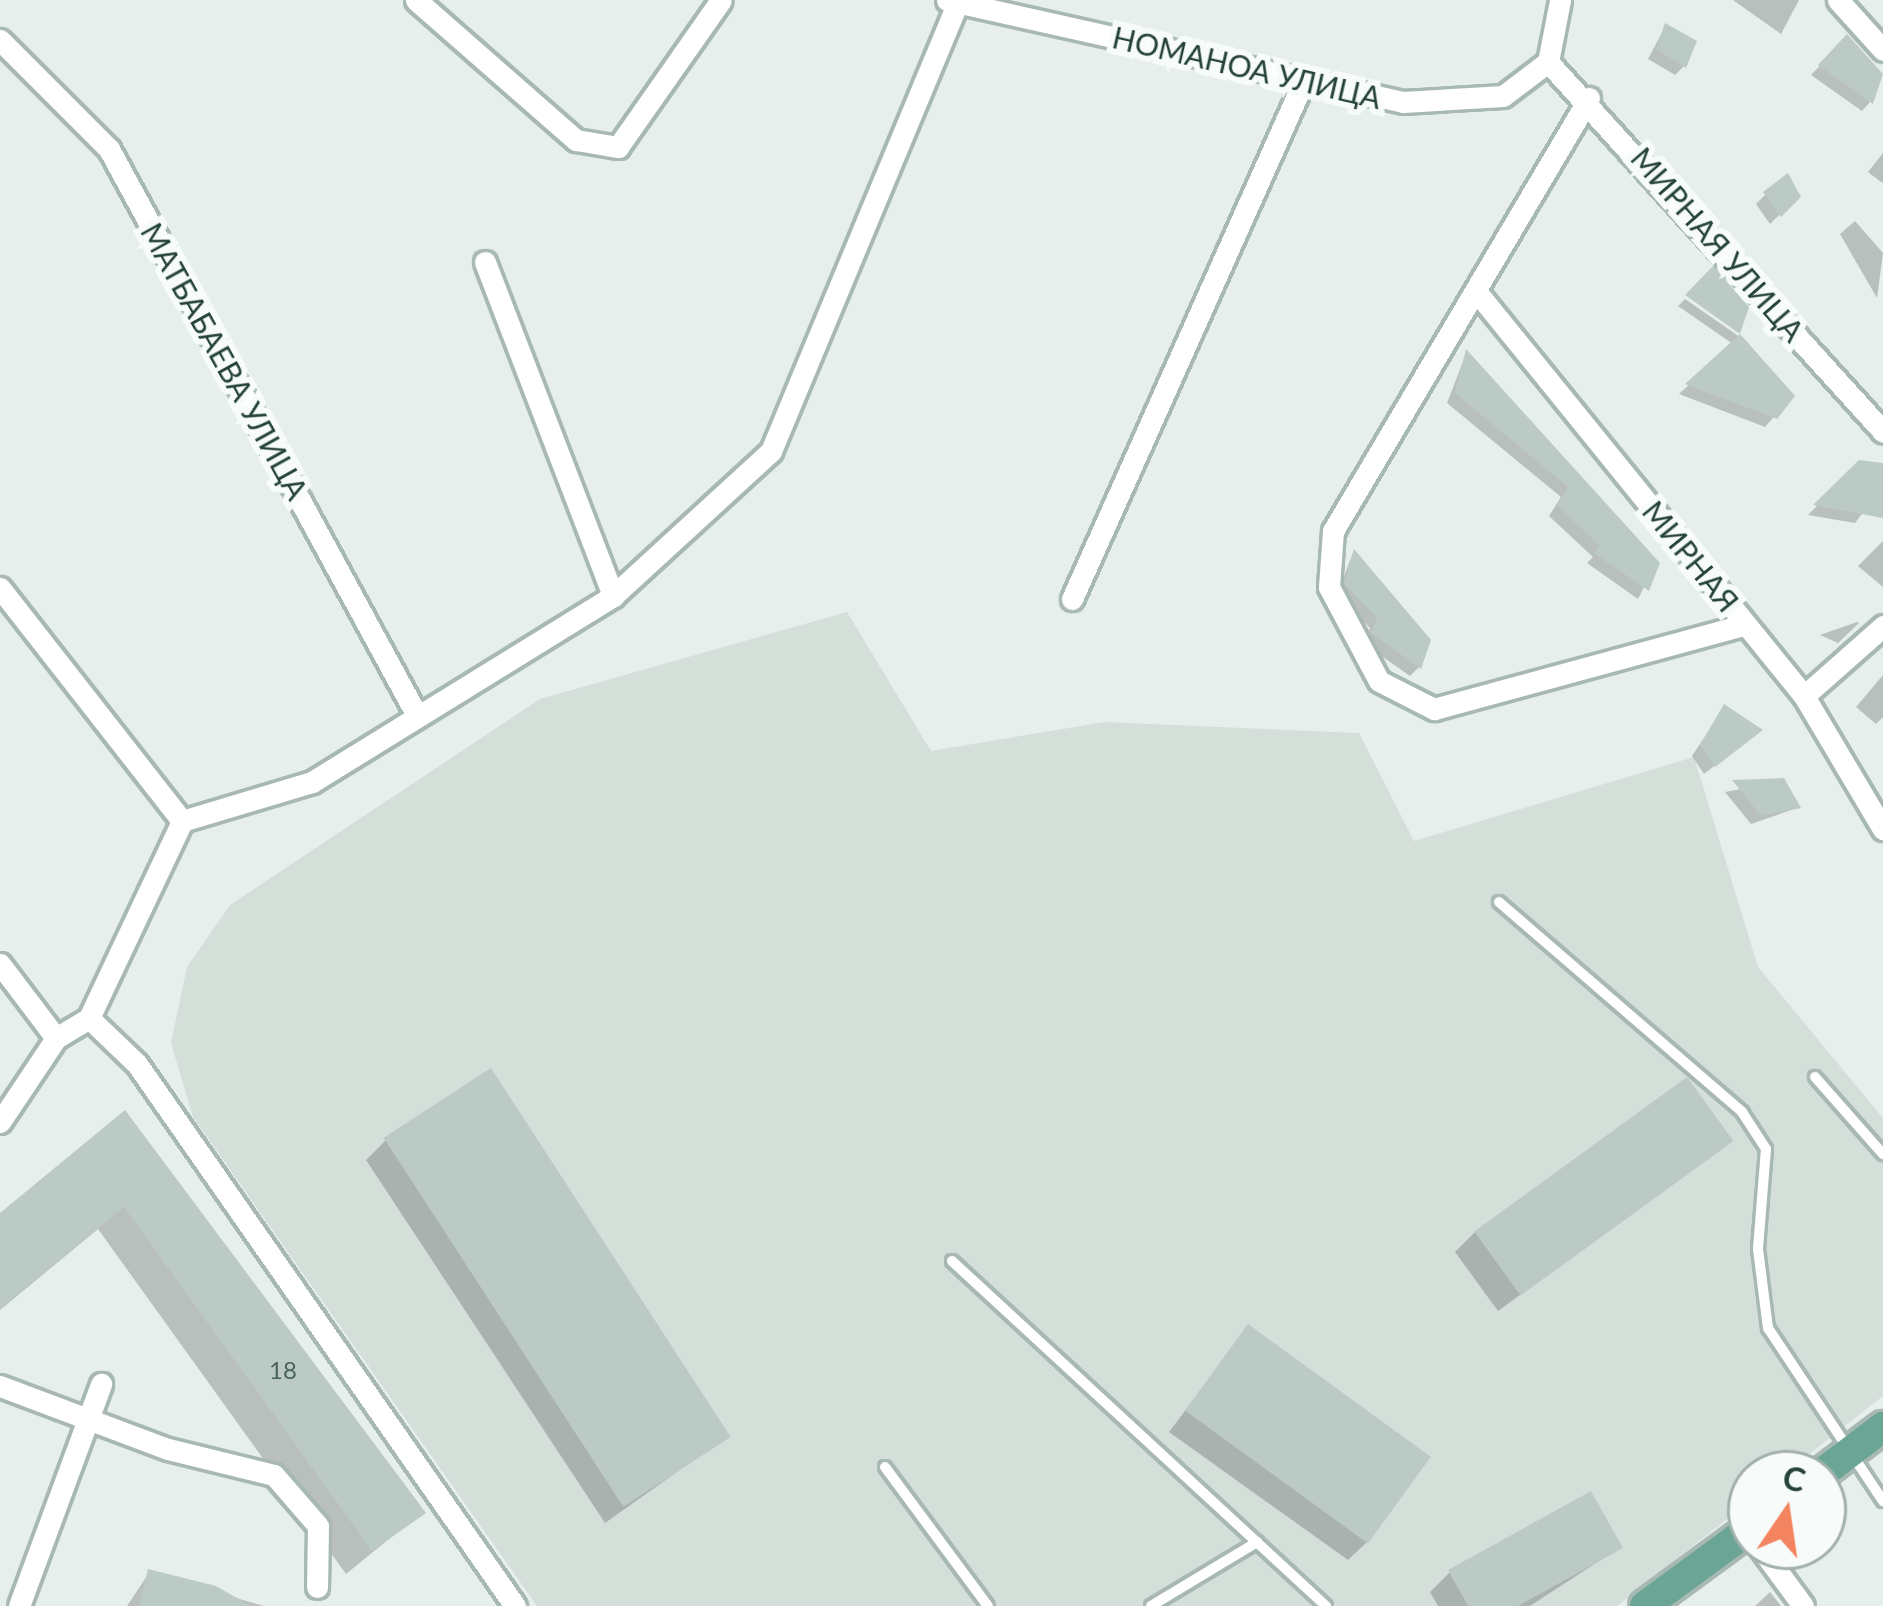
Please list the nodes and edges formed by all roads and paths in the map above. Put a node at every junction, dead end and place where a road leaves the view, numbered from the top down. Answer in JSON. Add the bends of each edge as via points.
{"nodes":[{"id":1,"x":416,"y":0,"type":"edge"},
{"id":2,"x":721,"y":0,"type":"edge"},
{"id":3,"x":1560,"y":0,"type":"edge"},
{"id":4,"x":1838,"y":0,"type":"edge"},
{"id":5,"x":952,"y":1,"type":"edge"},
{"id":6,"x":0,"y":40,"type":"edge"},
{"id":7,"x":1883,"y":50,"type":"edge"},
{"id":8,"x":1548,"y":62,"type":"junction"},
{"id":9,"x":1304,"y":80,"type":"junction"},
{"id":10,"x":1589,"y":98,"type":"junction"},
{"id":11,"x":485,"y":262,"type":"dead end"},
{"id":12,"x":1480,"y":296,"type":"junction"},
{"id":13,"x":1883,"y":432,"type":"edge"},
{"id":14,"x":0,"y":588,"type":"edge"},
{"id":15,"x":613,"y":596,"type":"junction"},
{"id":16,"x":1072,"y":599,"type":"dead end"},
{"id":17,"x":1746,"y":624,"type":"junction"},
{"id":18,"x":1883,"y":626,"type":"edge"},
{"id":19,"x":1804,"y":696,"type":"junction"},
{"id":20,"x":414,"y":710,"type":"junction"},
{"id":21,"x":182,"y":821,"type":"junction"},
{"id":22,"x":1883,"y":829,"type":"edge"},
{"id":23,"x":1499,"y":902,"type":"dead end"},
{"id":24,"x":0,"y":964,"type":"edge"},
{"id":25,"x":89,"y":1018,"type":"junction"},
{"id":26,"x":56,"y":1038,"type":"junction"},
{"id":27,"x":1815,"y":1077,"type":"dead end"},
{"id":28,"x":0,"y":1122,"type":"edge"},
{"id":29,"x":1883,"y":1154,"type":"edge"},
{"id":30,"x":952,"y":1262,"type":"dead end"},
{"id":31,"x":101,"y":1384,"type":"dead end"},
{"id":32,"x":0,"y":1386,"type":"edge"},
{"id":33,"x":82,"y":1417,"type":"junction"},
{"id":34,"x":1883,"y":1427,"type":"edge"},
{"id":35,"x":1852,"y":1450,"type":"junction"},
{"id":36,"x":1847,"y":1454,"type":"edge"},
{"id":37,"x":885,"y":1467,"type":"dead end"},
{"id":38,"x":1883,"y":1501,"type":"edge"},
{"id":39,"x":1257,"y":1542,"type":"junction"},
{"id":40,"x":1727,"y":1552,"type":"edge"},
{"id":41,"x":1777,"y":1570,"type":"edge"},
{"id":42,"x":317,"y":1586,"type":"dead end"},
{"id":43,"x":20,"y":1606,"type":"edge"},
{"id":44,"x":515,"y":1606,"type":"edge"},
{"id":45,"x":988,"y":1606,"type":"edge"},
{"id":46,"x":1151,"y":1606,"type":"edge"},
{"id":47,"x":1326,"y":1606,"type":"edge"},
{"id":48,"x":1645,"y":1606,"type":"edge"},
{"id":49,"x":1803,"y":1606,"type":"edge"}],
"edges":[{"from":1,"to":2,"type":"street","via":[[576,140],[618,147]]},
{"from":3,"to":8,"type":"street"},
{"from":4,"to":7,"type":"street"},
{"from":5,"to":9,"type":"street","name":"НОМАНОА УЛИЦА"},
{"from":5,"to":15,"type":"street","via":[[771,451]]},
{"from":6,"to":20,"type":"street","name":"МАТБАБАЕВА УЛИЦА","via":[[109,149]]},
{"from":8,"to":9,"type":"street","name":"НОМАНОА УЛИЦА","via":[[1503,96],[1402,102]]},
{"from":8,"to":10,"type":"street","name":"МИРНАЯ УЛИЦА"},
{"from":9,"to":16,"type":"street"},
{"from":10,"to":12,"type":"street"},
{"from":10,"to":13,"type":"street","name":"МИРНАЯ УЛИЦА"},
{"from":11,"to":15,"type":"street"},
{"from":12,"to":17,"type":"street","name":"МИРНАЯ"},
{"from":12,"to":17,"type":"street","via":[[1334,531],[1329,587],[1379,681],[1434,709]]},
{"from":14,"to":21,"type":"street"},
{"from":15,"to":20,"type":"street"},
{"from":17,"to":19,"type":"street","name":"МИРНАЯ"},
{"from":18,"to":19,"type":"street"},
{"from":19,"to":22,"type":"street","name":"МИРНАЯ"},
{"from":20,"to":21,"type":"street","via":[[311,782]]},
{"from":21,"to":25,"type":"street"},
{"from":23,"to":35,"type":"lane","via":[[1742,1112],[1766,1149],[1758,1249],[1768,1328]]},
{"from":24,"to":26,"type":"street"},
{"from":25,"to":26,"type":"street"},
{"from":25,"to":44,"type":"street","via":[[137,1064]]},
{"from":26,"to":28,"type":"street"},
{"from":27,"to":29,"type":"lane"},
{"from":30,"to":39,"type":"lane"},
{"from":31,"to":33,"type":"street"},
{"from":32,"to":33,"type":"street"},
{"from":33,"to":42,"type":"street","via":[[274,1474],[318,1526]]},
{"from":33,"to":43,"type":"street"},
{"from":34,"to":35,"type":"main road"},
{"from":35,"to":36,"type":"main road"},
{"from":35,"to":38,"type":"lane"},
{"from":37,"to":45,"type":"lane"},
{"from":39,"to":46,"type":"lane"},
{"from":39,"to":47,"type":"lane"},
{"from":40,"to":48,"type":"main road"},
{"from":41,"to":49,"type":"street"}]}
